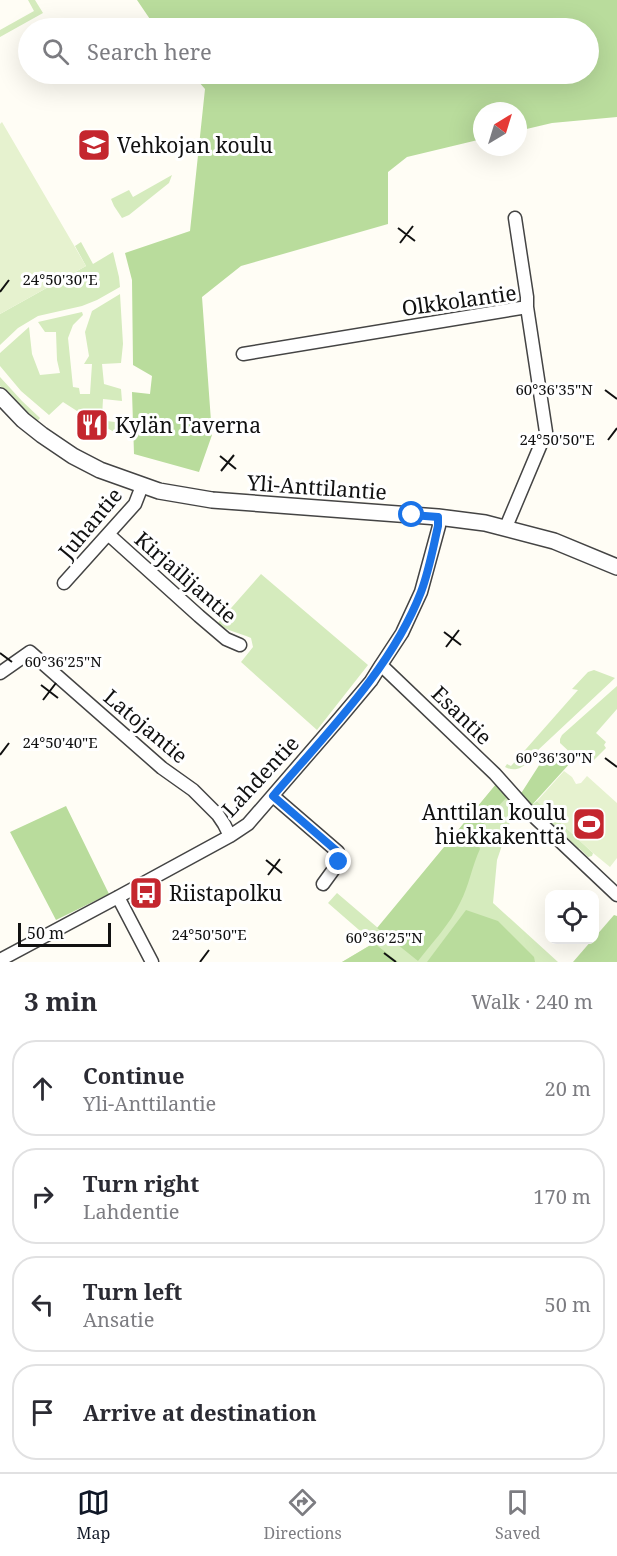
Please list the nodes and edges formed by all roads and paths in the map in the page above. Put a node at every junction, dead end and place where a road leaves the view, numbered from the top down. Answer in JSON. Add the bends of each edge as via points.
{"nodes":[{"id":1,"x":515,"y":218,"type":"dead end"},
{"id":2,"x":526,"y":307,"type":"junction"},
{"id":3,"x":243,"y":354,"type":"dead end"},
{"id":4,"x":0,"y":396,"type":"edge"},
{"id":5,"x":142,"y":486,"type":"junction"},
{"id":6,"x":438,"y":517,"type":"junction"},
{"id":7,"x":506,"y":527,"type":"junction"},
{"id":8,"x":108,"y":534,"type":"junction"},
{"id":9,"x":617,"y":567,"type":"edge"},
{"id":10,"x":64,"y":583,"type":"dead end"},
{"id":11,"x":240,"y":645,"type":"dead end"},
{"id":12,"x":381,"y":665,"type":"junction"},
{"id":13,"x":0,"y":673,"type":"edge"},
{"id":14,"x":273,"y":796,"type":"junction"},
{"id":15,"x":230,"y":836,"type":"junction"},
{"id":16,"x":323,"y":884,"type":"dead end"},
{"id":17,"x":617,"y":895,"type":"edge"},
{"id":18,"x":118,"y":897,"type":"junction"},
{"id":19,"x":0,"y":960,"type":"edge"},
{"id":20,"x":152,"y":962,"type":"edge"}],
"edges":[{"from":1,"to":2,"type":"street"},
{"from":2,"to":3,"type":"street","name":"Olkkolantie"},
{"from":2,"to":7,"type":"street","name":"Olkkolantie","via":[[546,432]]},
{"from":4,"to":5,"type":"street","name":"Yli-Anttilantie","via":[[23,420],[73,456]]},
{"from":5,"to":6,"type":"street","name":"Yli-Anttilantie","via":[[212,500]]},
{"from":5,"to":8,"type":"street","name":"Juhantie","via":[[135,504]]},
{"from":6,"to":7,"type":"street","name":"Yli-Anttilantie"},
{"from":6,"to":12,"type":"street","name":"Lahdentie","via":[[421,592],[402,633]]},
{"from":7,"to":9,"type":"street","name":"Yli-Anttilantie","via":[[554,541]]},
{"from":8,"to":10,"type":"street","name":"Juhantie"},
{"from":8,"to":11,"type":"street","name":"Kirjailijantie","via":[[198,616],[226,639]]},
{"from":12,"to":14,"type":"street","name":"Lahdentie"},
{"from":12,"to":17,"type":"street","name":"Esantie"},
{"from":13,"to":15,"type":"street","name":"Latojantie","via":[[30,652],[162,768],[194,790],[218,815]]},
{"from":14,"to":15,"type":"street","name":"Lahdentie","via":[[248,824]]},
{"from":14,"to":16,"type":"street","via":[[338,852],[339,862]]},
{"from":15,"to":18,"type":"street","name":"Lahdentie"},
{"from":18,"to":19,"type":"street","name":"Lahdentie"},
{"from":18,"to":20,"type":"street"}]}
